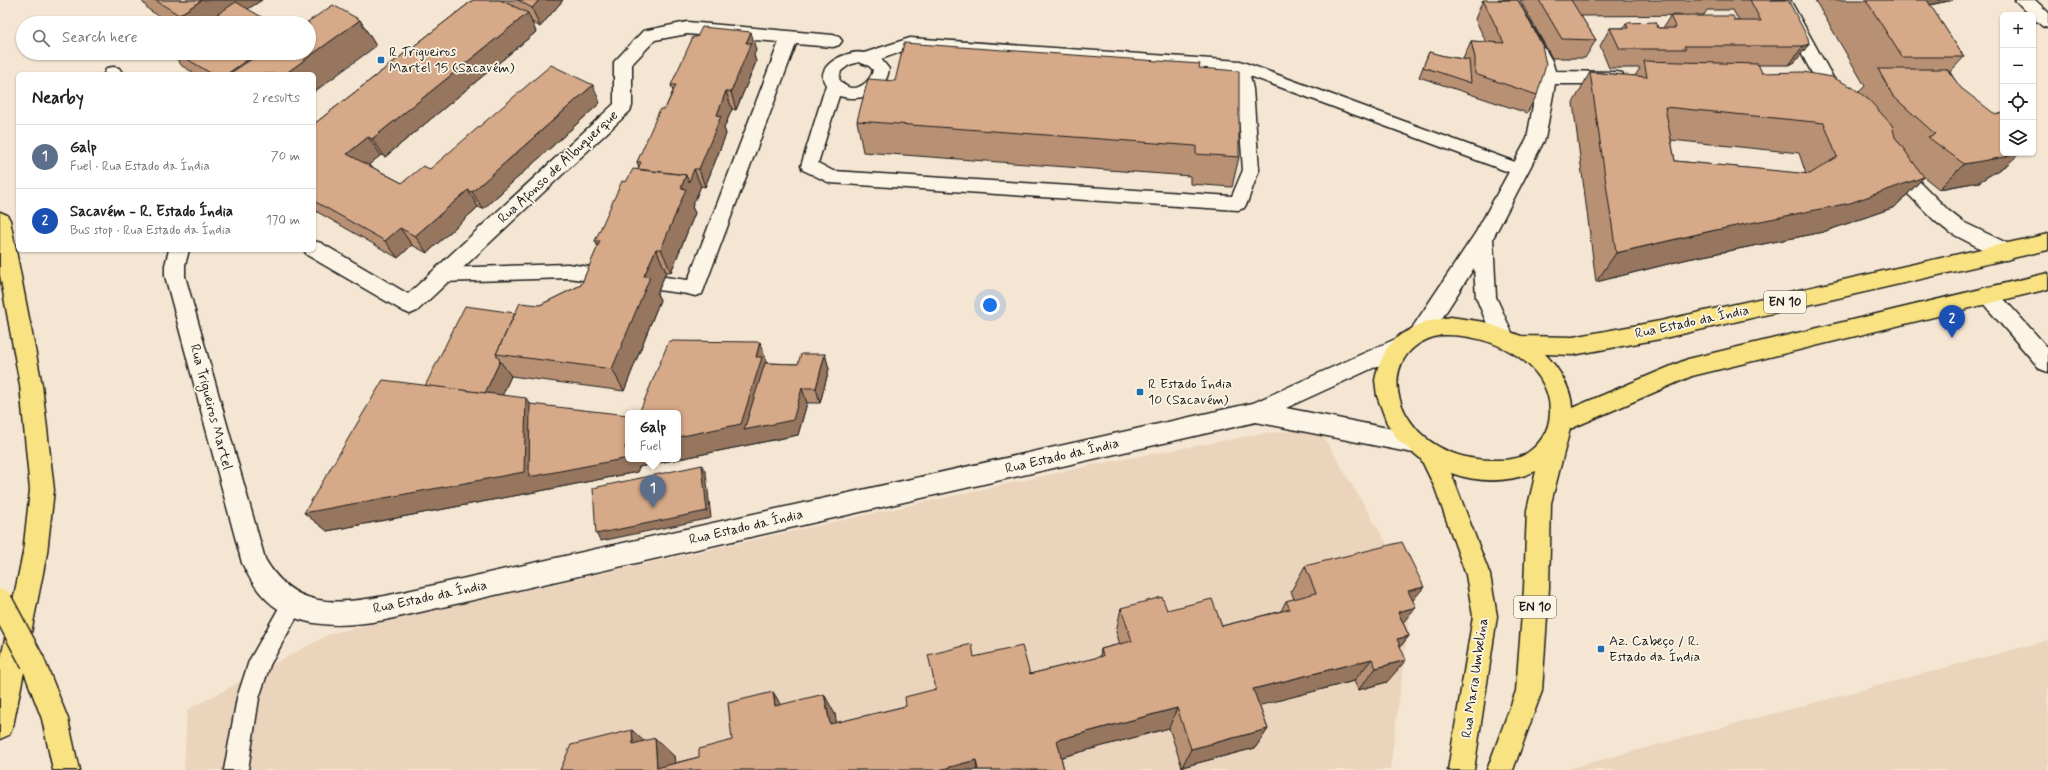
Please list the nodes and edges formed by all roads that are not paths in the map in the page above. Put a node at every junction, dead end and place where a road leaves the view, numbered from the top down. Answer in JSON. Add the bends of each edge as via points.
{"nodes":[{"id":1,"x":1508,"y":0,"type":"edge"},
{"id":2,"x":1781,"y":0,"type":"edge"},
{"id":3,"x":2024,"y":0,"type":"edge"},
{"id":4,"x":2048,"y":22,"type":"edge"},
{"id":5,"x":790,"y":37,"type":"junction"},
{"id":6,"x":833,"y":41,"type":"dead end"},
{"id":7,"x":867,"y":58,"type":"junction"},
{"id":8,"x":1240,"y":66,"type":"junction"},
{"id":9,"x":1547,"y":77,"type":"junction"},
{"id":10,"x":1635,"y":79,"type":"edge"},
{"id":11,"x":834,"y":85,"type":"junction"},
{"id":12,"x":1845,"y":113,"type":"edge"},
{"id":13,"x":1882,"y":156,"type":"edge"},
{"id":14,"x":1520,"y":170,"type":"junction"},
{"id":15,"x":0,"y":220,"type":"edge"},
{"id":16,"x":1483,"y":238,"type":"junction"},
{"id":17,"x":2048,"y":242,"type":"edge"},
{"id":18,"x":316,"y":250,"type":"edge"},
{"id":19,"x":178,"y":252,"type":"edge"},
{"id":20,"x":2006,"y":252,"type":"junction"},
{"id":21,"x":441,"y":275,"type":"junction"},
{"id":22,"x":2048,"y":281,"type":"edge"},
{"id":23,"x":695,"y":288,"type":"joint"},
{"id":24,"x":1988,"y":295,"type":"junction"},
{"id":25,"x":0,"y":306,"type":"edge"},
{"id":26,"x":1422,"y":331,"type":"junction"},
{"id":27,"x":1511,"y":340,"type":"junction"},
{"id":28,"x":1400,"y":346,"type":"junction"},
{"id":29,"x":26,"y":353,"type":"junction"},
{"id":30,"x":2048,"y":363,"type":"edge"},
{"id":31,"x":1256,"y":412,"type":"junction"},
{"id":32,"x":1558,"y":432,"type":"junction"},
{"id":33,"x":1424,"y":448,"type":"junction"},
{"id":34,"x":254,"y":563,"type":"joint"},
{"id":35,"x":0,"y":601,"type":"edge"},
{"id":36,"x":293,"y":604,"type":"junction"},
{"id":37,"x":0,"y":726,"type":"edge"},
{"id":38,"x":66,"y":770,"type":"edge"},
{"id":39,"x":236,"y":770,"type":"edge"},
{"id":40,"x":1461,"y":770,"type":"edge"},
{"id":41,"x":1500,"y":770,"type":"edge"}],
"edges":[{"from":1,"to":9,"type":"street","via":[[1543,61]]},
{"from":2,"to":12,"type":"street","via":[[1818,83]]},
{"from":3,"to":4,"type":"street"},
{"from":5,"to":6,"type":"street","name":"Rua Afonso de Albuquerque"},
{"from":5,"to":21,"type":"street","name":"Rua Afonso de Albuquerque","via":[[687,28],[649,35],[623,62],[623,106]]},
{"from":5,"to":23,"type":"street"},
{"from":7,"to":8,"type":"lane","via":[[910,43]]},
{"from":7,"to":11,"type":"lane","via":[[851,58],[838,64],[831,74]]},
{"from":7,"to":11,"type":"lane","via":[[881,70],[880,81],[875,86],[853,93],[845,92]]},
{"from":8,"to":11,"type":"lane","via":[[1245,89],[1251,170],[1238,203],[830,177],[809,166]]},
{"from":8,"to":14,"type":"lane"},
{"from":9,"to":10,"type":"street"},
{"from":9,"to":14,"type":"street","via":[[1536,139]]},
{"from":13,"to":20,"type":"street","via":[[1956,227]]},
{"from":14,"to":16,"type":"street"},
{"from":15,"to":29,"type":"main road"},
{"from":16,"to":26,"type":"street"},
{"from":16,"to":27,"type":"street","via":[[1486,297]]},
{"from":17,"to":20,"type":"main road","name":"Rua Estado da Índia","number":"EN 10"},
{"from":18,"to":21,"type":"street","name":"Rua Afonso de Albuquerque","via":[[410,305]]},
{"from":19,"to":34,"type":"street","name":"Rua Trigueiros Martel","via":[[175,276]]},
{"from":20,"to":27,"type":"main road","name":"Rua Estado da Índia","number":"EN 10","via":[[1692,323],[1573,346]]},
{"from":21,"to":23,"type":"lane","via":[[568,271]]},
{"from":22,"to":24,"type":"main road","number":"EN 10"},
{"from":24,"to":30,"type":"street"},
{"from":24,"to":32,"type":"main road","number":"EN 10","via":[[1688,368]]},
{"from":25,"to":29,"type":"main road"},
{"from":26,"to":27,"type":"main road","number":"EN 10","via":[[1447,326],[1474,327]]},
{"from":26,"to":28,"type":"main road","number":"EN 10"},
{"from":27,"to":32,"type":"main road","number":"EN 10","via":[[1545,368],[1559,395]]},
{"from":28,"to":31,"type":"street","name":"Rua Estado da Índia"},
{"from":28,"to":33,"type":"main road","number":"EN 10","via":[[1390,363],[1386,382],[1390,404],[1400,424]]},
{"from":29,"to":37,"type":"main road","via":[[42,490],[35,553]]},
{"from":31,"to":33,"type":"street","name":"Rua Estado da Índia"},
{"from":31,"to":36,"type":"street","name":"Rua Estado da Índia","via":[[385,608],[343,614],[322,613]]},
{"from":32,"to":33,"type":"main road","number":"EN 10","via":[[1542,455],[1524,466],[1502,471],[1477,470],[1452,464]]},
{"from":32,"to":41,"type":"main road","number":"EN 10","via":[[1540,499],[1529,692]]},
{"from":33,"to":40,"type":"main road","name":"Rua Maria Umbelina","number":"EN 10","via":[[1446,486],[1478,575],[1485,616]]},
{"from":34,"to":36,"type":"street","name":"Rua Estado da Índia","via":[[266,583],[278,596]]},
{"from":35,"to":38,"type":"main road","bridge":true,"via":[[33,663],[55,719]]},
{"from":36,"to":39,"type":"lane","via":[[260,661],[248,698]]}]}
